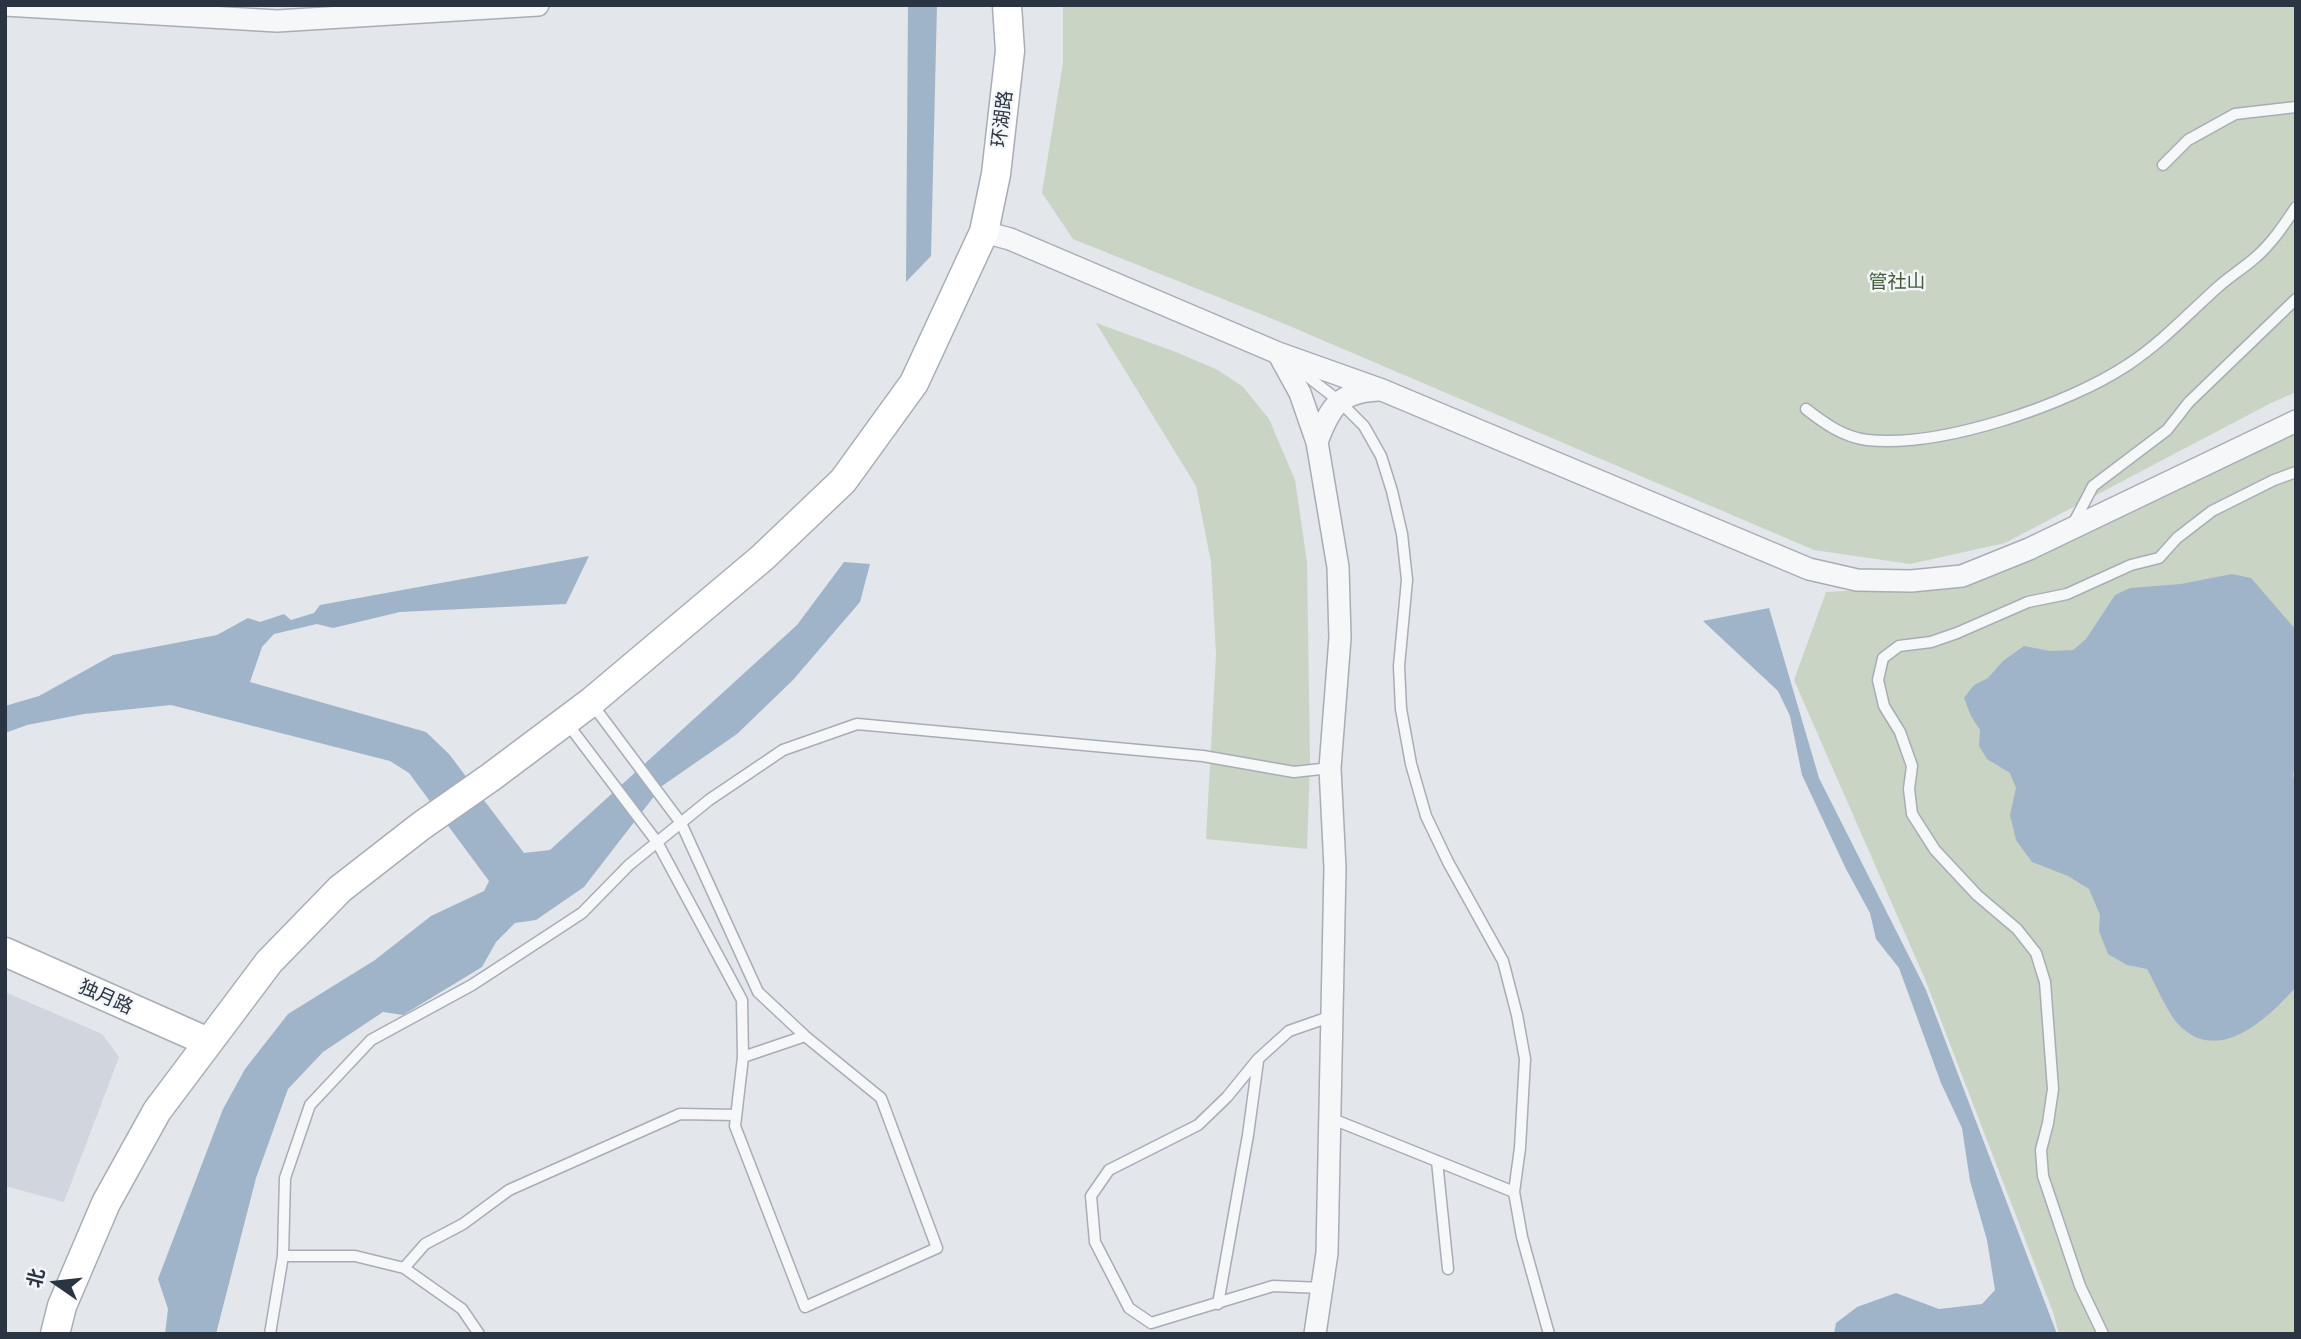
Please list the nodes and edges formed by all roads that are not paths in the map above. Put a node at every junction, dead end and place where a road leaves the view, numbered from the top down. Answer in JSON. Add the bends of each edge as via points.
{"nodes":[{"id":1,"x":5,"y":5,"type":"edge"},
{"id":2,"x":538,"y":5,"type":"edge"},
{"id":3,"x":1007,"y":5,"type":"edge"},
{"id":4,"x":2296,"y":107,"type":"edge"},
{"id":5,"x":2164,"y":165,"type":"dead end"},
{"id":6,"x":2296,"y":207,"type":"edge"},
{"id":7,"x":984,"y":232,"type":"junction"},
{"id":8,"x":2296,"y":299,"type":"edge"},
{"id":9,"x":1278,"y":353,"type":"junction"},
{"id":10,"x":1382,"y":390,"type":"junction"},
{"id":11,"x":1339,"y":401,"type":"junction"},
{"id":12,"x":1806,"y":409,"type":"dead end"},
{"id":13,"x":2296,"y":421,"type":"edge"},
{"id":14,"x":1317,"y":442,"type":"junction"},
{"id":15,"x":2296,"y":472,"type":"edge"},
{"id":16,"x":2070,"y":529,"type":"junction"},
{"id":17,"x":591,"y":702,"type":"junction"},
{"id":18,"x":565,"y":721,"type":"junction"},
{"id":19,"x":1330,"y":768,"type":"junction"},
{"id":20,"x":681,"y":823,"type":"junction"},
{"id":21,"x":657,"y":842,"type":"junction"},
{"id":22,"x":5,"y":952,"type":"edge"},
{"id":23,"x":758,"y":992,"type":"junction"},
{"id":24,"x":742,"y":1000,"type":"junction"},
{"id":25,"x":1332,"y":1016,"type":"junction"},
{"id":26,"x":805,"y":1036,"type":"junction"},
{"id":27,"x":208,"y":1042,"type":"junction"},
{"id":28,"x":743,"y":1057,"type":"junction"},
{"id":29,"x":1258,"y":1059,"type":"junction"},
{"id":30,"x":736,"y":1115,"type":"junction"},
{"id":31,"x":1330,"y":1118,"type":"junction"},
{"id":32,"x":1437,"y":1161,"type":"junction"},
{"id":33,"x":1514,"y":1192,"type":"junction"},
{"id":34,"x":283,"y":1256,"type":"junction"},
{"id":35,"x":404,"y":1268,"type":"junction"},
{"id":36,"x":1448,"y":1269,"type":"dead end"},
{"id":37,"x":1322,"y":1288,"type":"junction"},
{"id":38,"x":1218,"y":1304,"type":"junction"},
{"id":39,"x":55,"y":1334,"type":"edge"},
{"id":40,"x":270,"y":1334,"type":"edge"},
{"id":41,"x":479,"y":1334,"type":"edge"},
{"id":42,"x":1315,"y":1334,"type":"edge"},
{"id":43,"x":1549,"y":1334,"type":"edge"},
{"id":44,"x":2103,"y":1334,"type":"edge"}],
"edges":[{"from":1,"to":2,"type":"street","via":[[277,21]]},
{"from":3,"to":7,"type":"street","name":"环湖路","via":[[1010,51],[996,174]]},
{"from":4,"to":5,"type":"lane","via":[[2235,114],[2188,140]]},
{"from":6,"to":12,"type":"lane","via":[[2257,256],[2182,322],[2129,364],[2068,397],[1971,430],[1912,441],[1865,440],[1833,429]]},
{"from":7,"to":9,"type":"street"},
{"from":7,"to":17,"type":"street","name":"环湖路","via":[[914,383],[843,481],[762,558]]},
{"from":8,"to":16,"type":"lane","via":[[2189,402],[2167,430],[2093,486]]},
{"from":9,"to":10,"type":"street"},
{"from":9,"to":11,"type":"lane"},
{"from":9,"to":14,"type":"street","via":[[1300,393]]},
{"from":10,"to":11,"type":"street","via":[[1357,391]]},
{"from":10,"to":16,"type":"street","via":[[1809,569],[1857,580],[1962,576]]},
{"from":11,"to":14,"type":"street","via":[[1325,419]]},
{"from":11,"to":33,"type":"lane","via":[[1364,426],[1381,456],[1402,534],[1407,580],[1399,666],[1410,764],[1426,816],[1503,961],[1517,1015],[1525,1059]]},
{"from":13,"to":16,"type":"street"},
{"from":14,"to":19,"type":"street","via":[[1338,567],[1340,638]]},
{"from":15,"to":44,"type":"lane","via":[[2212,511],[2159,558],[2131,565],[2067,594],[2028,602],[1931,642],[1899,646],[1883,658],[1878,680],[1884,706],[1900,732],[1912,766],[1912,814],[1935,850],[2036,953],[2045,982],[2053,1089],[2041,1150],[2043,1176],[2080,1286]]},
{"from":17,"to":18,"type":"street","name":"环湖路"},
{"from":17,"to":20,"type":"lane"},
{"from":18,"to":21,"type":"lane"},
{"from":18,"to":27,"type":"street","name":"环湖路","via":[[340,889],[269,962]]},
{"from":19,"to":20,"type":"lane","via":[[1294,772],[1203,756],[857,724],[783,750]]},
{"from":19,"to":25,"type":"street","via":[[1335,868]]},
{"from":20,"to":21,"type":"lane"},
{"from":20,"to":23,"type":"lane"},
{"from":21,"to":24,"type":"lane"},
{"from":21,"to":34,"type":"lane","via":[[582,913],[472,985],[371,1040],[310,1105],[285,1178]]},
{"from":22,"to":27,"type":"street","name":"独月路"},
{"from":23,"to":24,"type":"lane"},
{"from":23,"to":26,"type":"lane"},
{"from":24,"to":28,"type":"lane"},
{"from":25,"to":29,"type":"lane","via":[[1289,1031]]},
{"from":25,"to":31,"type":"street"},
{"from":26,"to":28,"type":"lane"},
{"from":26,"to":30,"type":"lane","via":[[881,1098],[937,1248],[805,1307],[735,1126]]},
{"from":27,"to":39,"type":"street","name":"环湖路","via":[[157,1111],[106,1203],[62,1306]]},
{"from":28,"to":30,"type":"lane"},
{"from":29,"to":38,"type":"lane"},
{"from":29,"to":38,"type":"lane","via":[[1198,1125],[1109,1170],[1091,1196],[1095,1242],[1129,1308],[1152,1323]]},
{"from":30,"to":35,"type":"lane","via":[[680,1114],[509,1190],[463,1224],[425,1244]]},
{"from":31,"to":32,"type":"lane"},
{"from":31,"to":37,"type":"street"},
{"from":32,"to":33,"type":"lane"},
{"from":32,"to":36,"type":"lane"},
{"from":33,"to":43,"type":"lane"},
{"from":34,"to":35,"type":"lane","via":[[355,1256]]},
{"from":34,"to":40,"type":"lane"},
{"from":35,"to":41,"type":"lane","via":[[462,1309]]},
{"from":37,"to":38,"type":"lane","via":[[1273,1286]]},
{"from":37,"to":42,"type":"street"}]}
